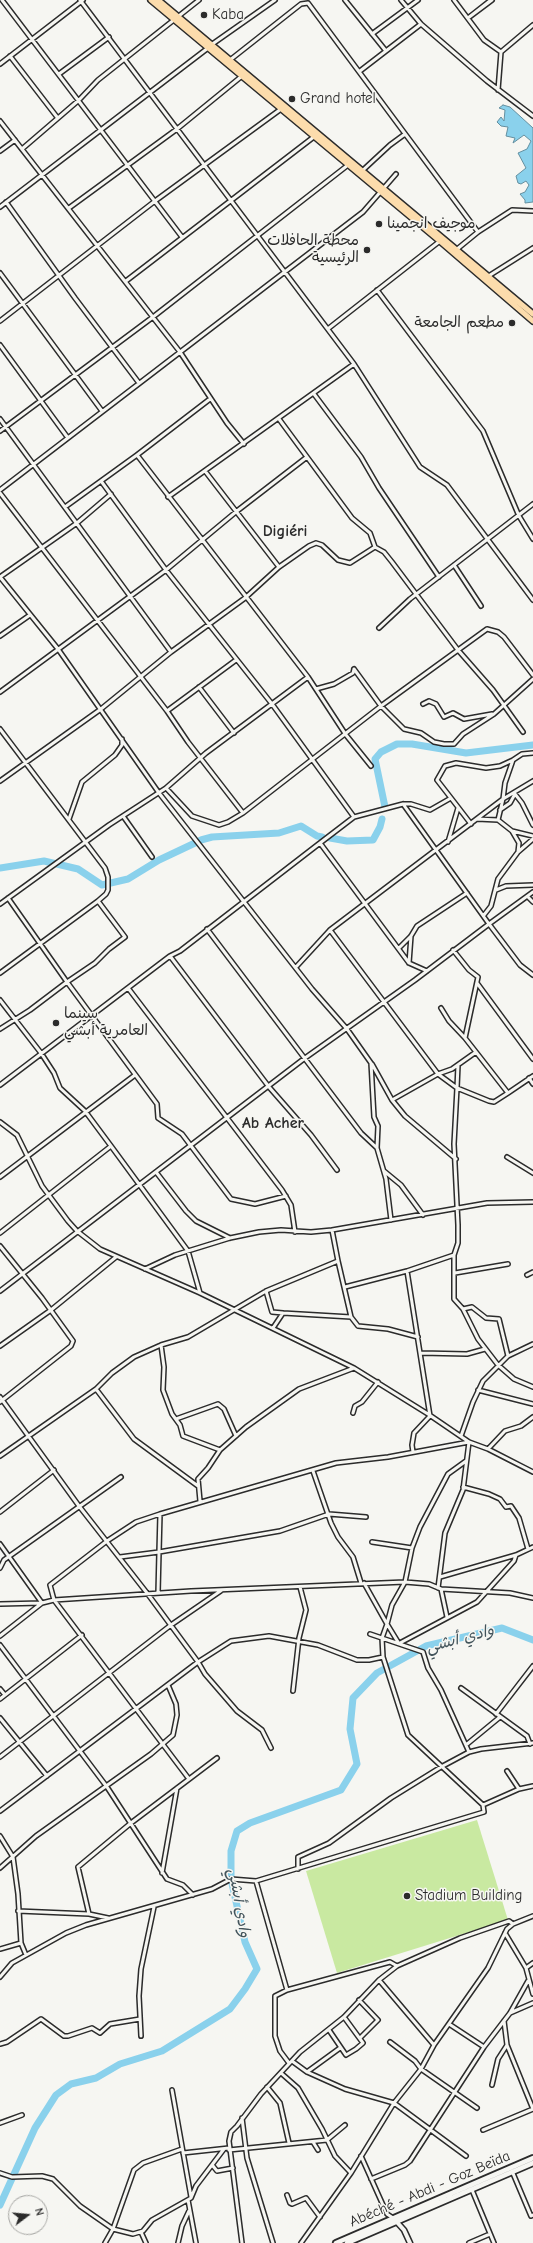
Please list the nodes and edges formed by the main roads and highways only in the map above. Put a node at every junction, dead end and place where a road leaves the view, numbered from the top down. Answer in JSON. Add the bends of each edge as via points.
{"nodes":[{"id":1,"x":150,"y":0,"type":"edge"},
{"id":2,"x":158,"y":0,"type":"edge"},
{"id":3,"x":175,"y":18,"type":"junction"},
{"id":4,"x":209,"y":46,"type":"junction"},
{"id":5,"x":316,"y":135,"type":"junction"},
{"id":6,"x":383,"y":191,"type":"junction"},
{"id":7,"x":417,"y":219,"type":"junction"},
{"id":8,"x":486,"y":278,"type":"junction"},
{"id":9,"x":533,"y":314,"type":"edge"},
{"id":10,"x":533,"y":322,"type":"edge"},
{"id":11,"x":533,"y":2158,"type":"edge"},
{"id":12,"x":533,"y":2163,"type":"edge"},
{"id":13,"x":511,"y":2170,"type":"junction"},
{"id":14,"x":395,"y":2220,"type":"junction"},
{"id":15,"x":336,"y":2243,"type":"edge"},
{"id":16,"x":347,"y":2243,"type":"edge"}],
"edges":[{"from":1,"to":3,"type":"highway"},
{"from":2,"to":3,"type":"highway"},
{"from":3,"to":4,"type":"highway"},
{"from":4,"to":5,"type":"highway","via":[[230,60]]},
{"from":4,"to":5,"type":"highway","via":[[281,110]]},
{"from":5,"to":6,"type":"highway"},
{"from":5,"to":6,"type":"highway","via":[[348,165]]},
{"from":6,"to":7,"type":"highway"},
{"from":7,"to":8,"type":"highway"},
{"from":7,"to":8,"type":"highway"},
{"from":8,"to":9,"type":"highway"},
{"from":8,"to":10,"type":"highway"},
{"from":11,"to":13,"type":"main road","name":"Abéché - Abdi - Goz Beïda"},
{"from":12,"to":13,"type":"main road"},
{"from":13,"to":14,"type":"main road","name":"Abéché - Abdi - Goz Beïda"},
{"from":13,"to":14,"type":"main road","via":[[472,2190]]},
{"from":14,"to":15,"type":"main road","name":"Abéché - Abdi - Goz Beïda"},
{"from":14,"to":16,"type":"main road"}]}
